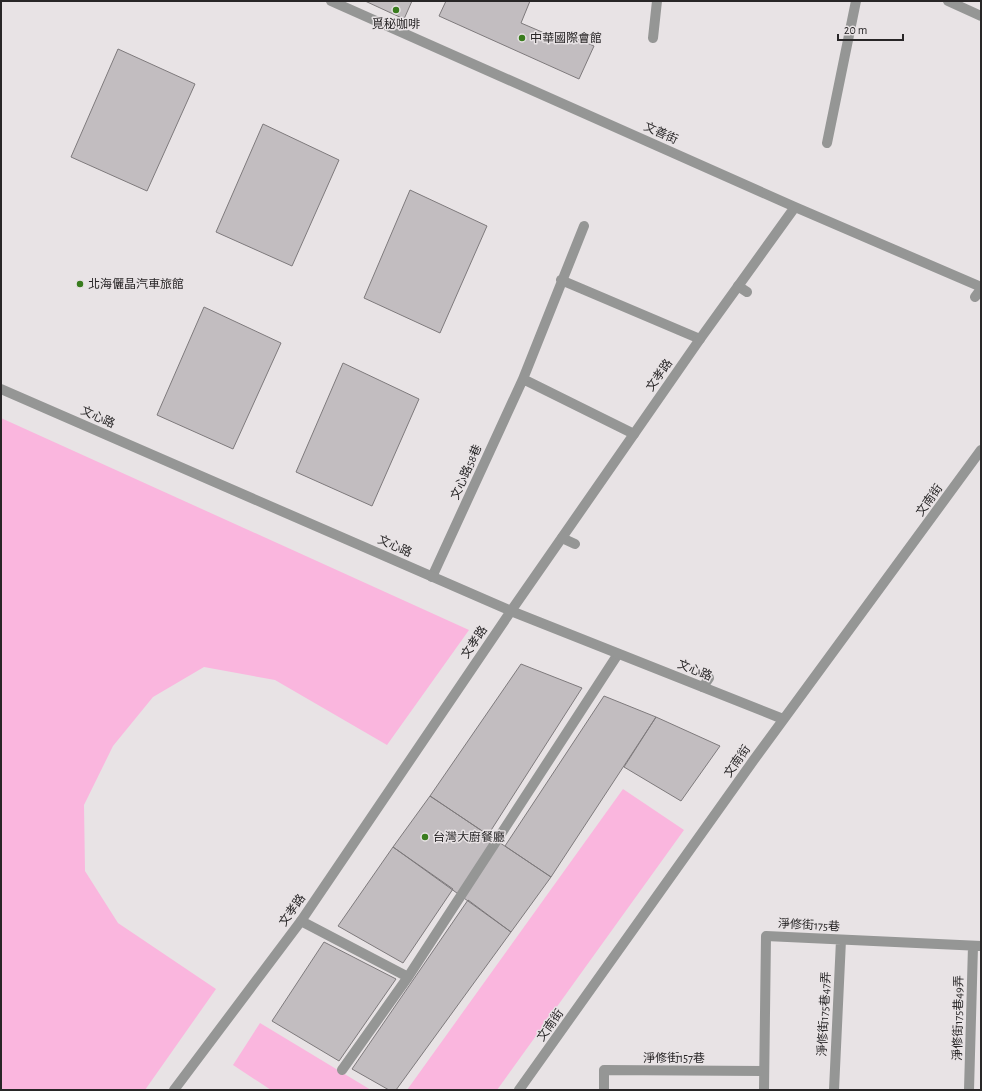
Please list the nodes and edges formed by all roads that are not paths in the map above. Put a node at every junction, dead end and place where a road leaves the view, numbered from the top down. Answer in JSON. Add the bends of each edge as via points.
{"nodes":[{"id":1,"x":331,"y":1,"type":"edge"},
{"id":2,"x":657,"y":1,"type":"edge"},
{"id":3,"x":856,"y":1,"type":"edge"},
{"id":4,"x":948,"y":1,"type":"edge"},
{"id":5,"x":981,"y":16,"type":"edge"},
{"id":6,"x":653,"y":38,"type":"dead end"},
{"id":7,"x":827,"y":143,"type":"dead end"},
{"id":8,"x":795,"y":207,"type":"junction"},
{"id":9,"x":584,"y":226,"type":"dead end"},
{"id":10,"x":562,"y":280,"type":"junction"},
{"id":11,"x":738,"y":286,"type":"junction"},
{"id":12,"x":979,"y":291,"type":"edge"},
{"id":13,"x":747,"y":292,"type":"dead end"},
{"id":14,"x":700,"y":339,"type":"junction"},
{"id":15,"x":523,"y":378,"type":"junction"},
{"id":16,"x":1,"y":389,"type":"edge"},
{"id":17,"x":634,"y":434,"type":"junction"},
{"id":18,"x":981,"y":450,"type":"edge"},
{"id":19,"x":562,"y":538,"type":"junction"},
{"id":20,"x":575,"y":544,"type":"dead end"},
{"id":21,"x":432,"y":577,"type":"junction"},
{"id":22,"x":511,"y":611,"type":"junction"},
{"id":23,"x":618,"y":654,"type":"junction"},
{"id":24,"x":709,"y":678,"type":"dead end"},
{"id":25,"x":703,"y":687,"type":"junction"},
{"id":26,"x":783,"y":719,"type":"junction"},
{"id":27,"x":301,"y":921,"type":"junction"},
{"id":28,"x":841,"y":940,"type":"junction"},
{"id":29,"x":977,"y":946,"type":"edge"},
{"id":30,"x":408,"y":977,"type":"junction"},
{"id":31,"x":342,"y":1070,"type":"dead end"},
{"id":32,"x":763,"y":1071,"type":"junction"},
{"id":33,"x":174,"y":1090,"type":"edge"},
{"id":34,"x":519,"y":1090,"type":"edge"},
{"id":35,"x":604,"y":1090,"type":"edge"},
{"id":36,"x":764,"y":1090,"type":"edge"},
{"id":37,"x":834,"y":1090,"type":"edge"},
{"id":38,"x":969,"y":1090,"type":"edge"}],
"edges":[{"from":1,"to":8,"type":"street","name":"文善街"},
{"from":2,"to":6,"type":"street"},
{"from":3,"to":7,"type":"street"},
{"from":4,"to":5,"type":"street"},
{"from":8,"to":11,"type":"street","name":"文孝路"},
{"from":8,"to":12,"type":"street","name":"文善街"},
{"from":9,"to":10,"type":"street","name":"文心路58巷"},
{"from":10,"to":14,"type":"street"},
{"from":10,"to":15,"type":"street","name":"文心路58巷"},
{"from":11,"to":13,"type":"street"},
{"from":11,"to":14,"type":"street","name":"文孝路"},
{"from":14,"to":17,"type":"street","name":"文孝路"},
{"from":15,"to":17,"type":"street"},
{"from":15,"to":21,"type":"street","name":"文心路58巷"},
{"from":16,"to":21,"type":"street","name":"文心路"},
{"from":17,"to":19,"type":"street","name":"文孝路"},
{"from":18,"to":26,"type":"street","name":"文南街","via":[[812,683]]},
{"from":19,"to":20,"type":"street"},
{"from":19,"to":22,"type":"street","name":"文孝路"},
{"from":21,"to":22,"type":"street","name":"文心路"},
{"from":22,"to":23,"type":"street","name":"文心路"},
{"from":22,"to":27,"type":"street","name":"文孝路"},
{"from":23,"to":25,"type":"street","name":"文心路"},
{"from":23,"to":30,"type":"street"},
{"from":24,"to":25,"type":"street"},
{"from":25,"to":26,"type":"street","name":"文心路"},
{"from":26,"to":34,"type":"street","name":"文南街"},
{"from":27,"to":30,"type":"street"},
{"from":27,"to":33,"type":"street","name":"文孝路"},
{"from":28,"to":29,"type":"street","name":"淨修街175巷"},
{"from":28,"to":32,"type":"street","name":"淨修街175巷","via":[[766,936]]},
{"from":28,"to":37,"type":"street","name":"淨修街175巷47弄"},
{"from":29,"to":38,"type":"street","name":"淨修街175巷49弄"},
{"from":30,"to":31,"type":"street"},
{"from":32,"to":35,"type":"street","name":"淨修街157巷","via":[[604,1070]]},
{"from":32,"to":36,"type":"street","name":"淨修街175巷"}]}
